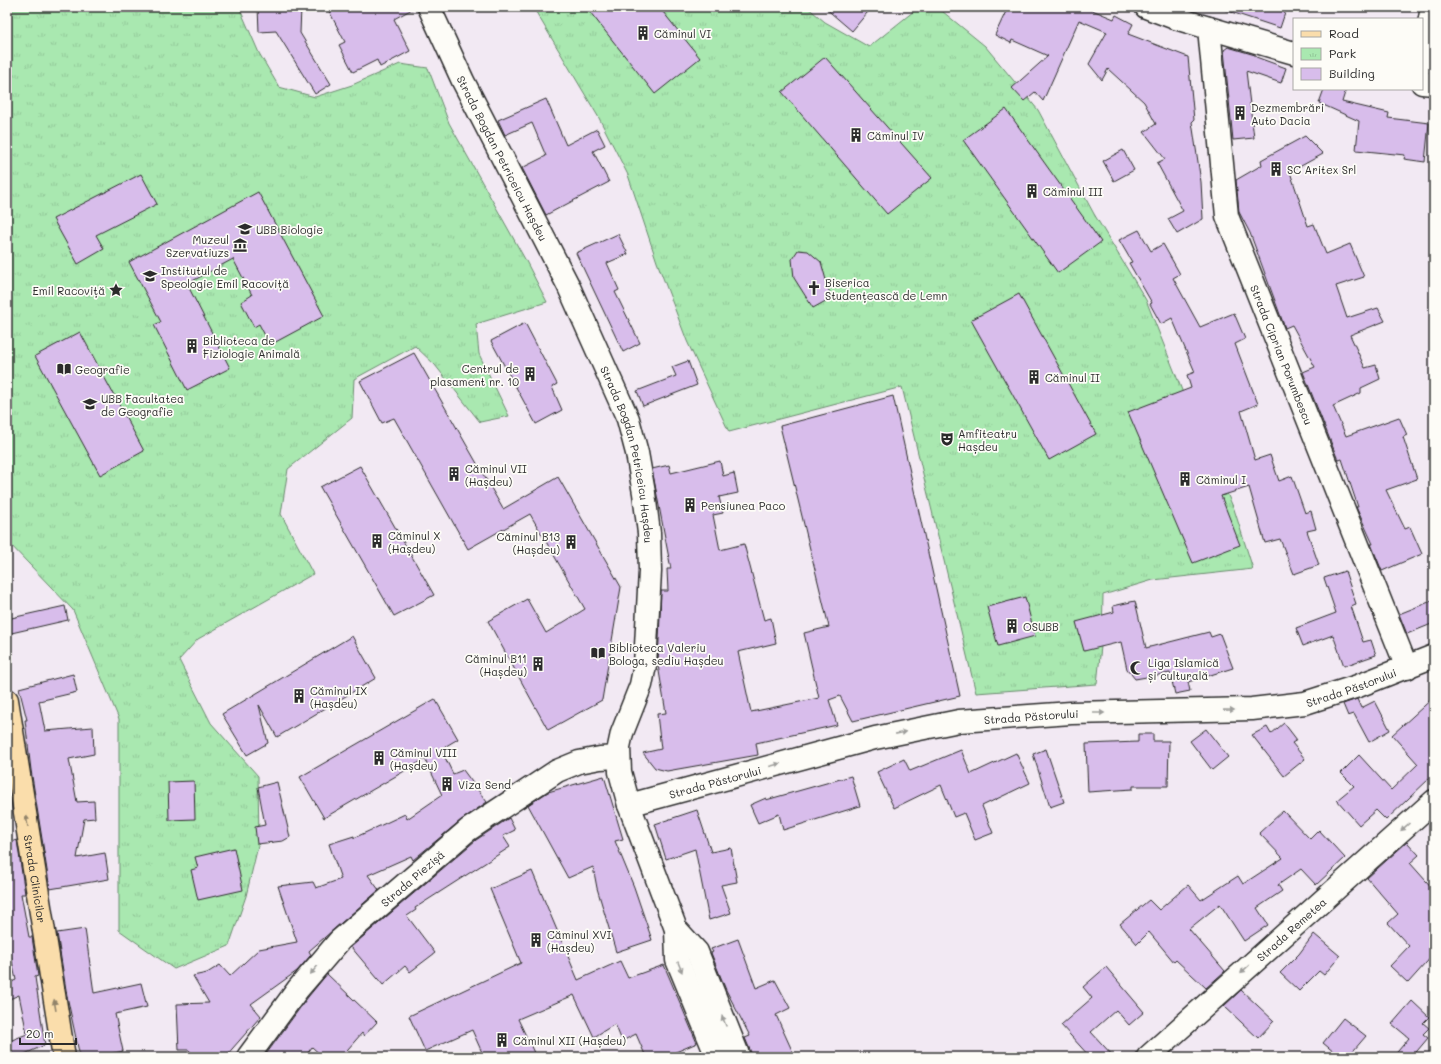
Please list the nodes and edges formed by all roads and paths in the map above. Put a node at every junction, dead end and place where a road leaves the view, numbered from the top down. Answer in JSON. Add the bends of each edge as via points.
{"nodes":[{"id":1,"x":429,"y":7,"type":"edge"},
{"id":2,"x":1146,"y":7,"type":"edge"},
{"id":3,"x":1432,"y":7,"type":"edge"},
{"id":4,"x":1209,"y":28,"type":"junction"},
{"id":5,"x":1293,"y":53,"type":"edge"},
{"id":6,"x":1423,"y":58,"type":"edge"},
{"id":7,"x":1423,"y":83,"type":"edge"},
{"id":8,"x":1434,"y":84,"type":"edge"},
{"id":9,"x":1434,"y":656,"type":"edge"},
{"id":10,"x":1407,"y":668,"type":"junction"},
{"id":11,"x":7,"y":700,"type":"edge"},
{"id":12,"x":618,"y":757,"type":"junction"},
{"id":13,"x":1434,"y":801,"type":"edge"},
{"id":14,"x":629,"y":804,"type":"junction"},
{"id":15,"x":676,"y":929,"type":"junction"},
{"id":16,"x":64,"y":1057,"type":"edge"},
{"id":17,"x":248,"y":1057,"type":"edge"},
{"id":18,"x":716,"y":1057,"type":"edge"},
{"id":19,"x":739,"y":1057,"type":"edge"},
{"id":20,"x":1148,"y":1057,"type":"edge"}],
"edges":[{"from":1,"to":12,"type":"street","name":"Strada Bogdan Petriceicu Hașdeu","via":[[463,81],[582,314],[634,436],[649,533],[650,579],[645,665],[641,685],[622,733]]},
{"from":2,"to":4,"type":"street"},
{"from":3,"to":6,"type":"street"},
{"from":4,"to":5,"type":"street"},
{"from":4,"to":10,"type":"street","name":"Strada Ciprian Porumbescu","via":[[1227,216]]},
{"from":7,"to":8,"type":"street"},
{"from":9,"to":10,"type":"street","name":"Strada Păstorului"},
{"from":14,"to":10,"type":"street","name":"Strada Păstorului","one_way":true,"via":[[875,738],[960,721],[1070,713],[1284,707],[1324,698]]},
{"from":16,"to":11,"type":"main road","name":"Strada Clinicilor","one_way":true},
{"from":12,"to":14,"type":"street","name":"Strada Bogdan Petriceicu Hașdeu","via":[[623,788]]},
{"from":12,"to":17,"type":"street","name":"Strada Piezișă","one_way":true,"via":[[579,762],[557,771],[468,830],[340,940],[298,989]]},
{"from":13,"to":20,"type":"street","name":"Strada Remetea","one_way":true},
{"from":14,"to":15,"type":"street","name":"Strada Bogdan Petriceicu Hașdeu"},
{"from":15,"to":18,"type":"street","name":"Strada Bogdan Petriceicu Hașdeu","one_way":true,"via":[[677,960]]},
{"from":19,"to":15,"type":"street","name":"Strada Bogdan Petriceicu Hașdeu","one_way":true,"via":[[697,952]]}]}
